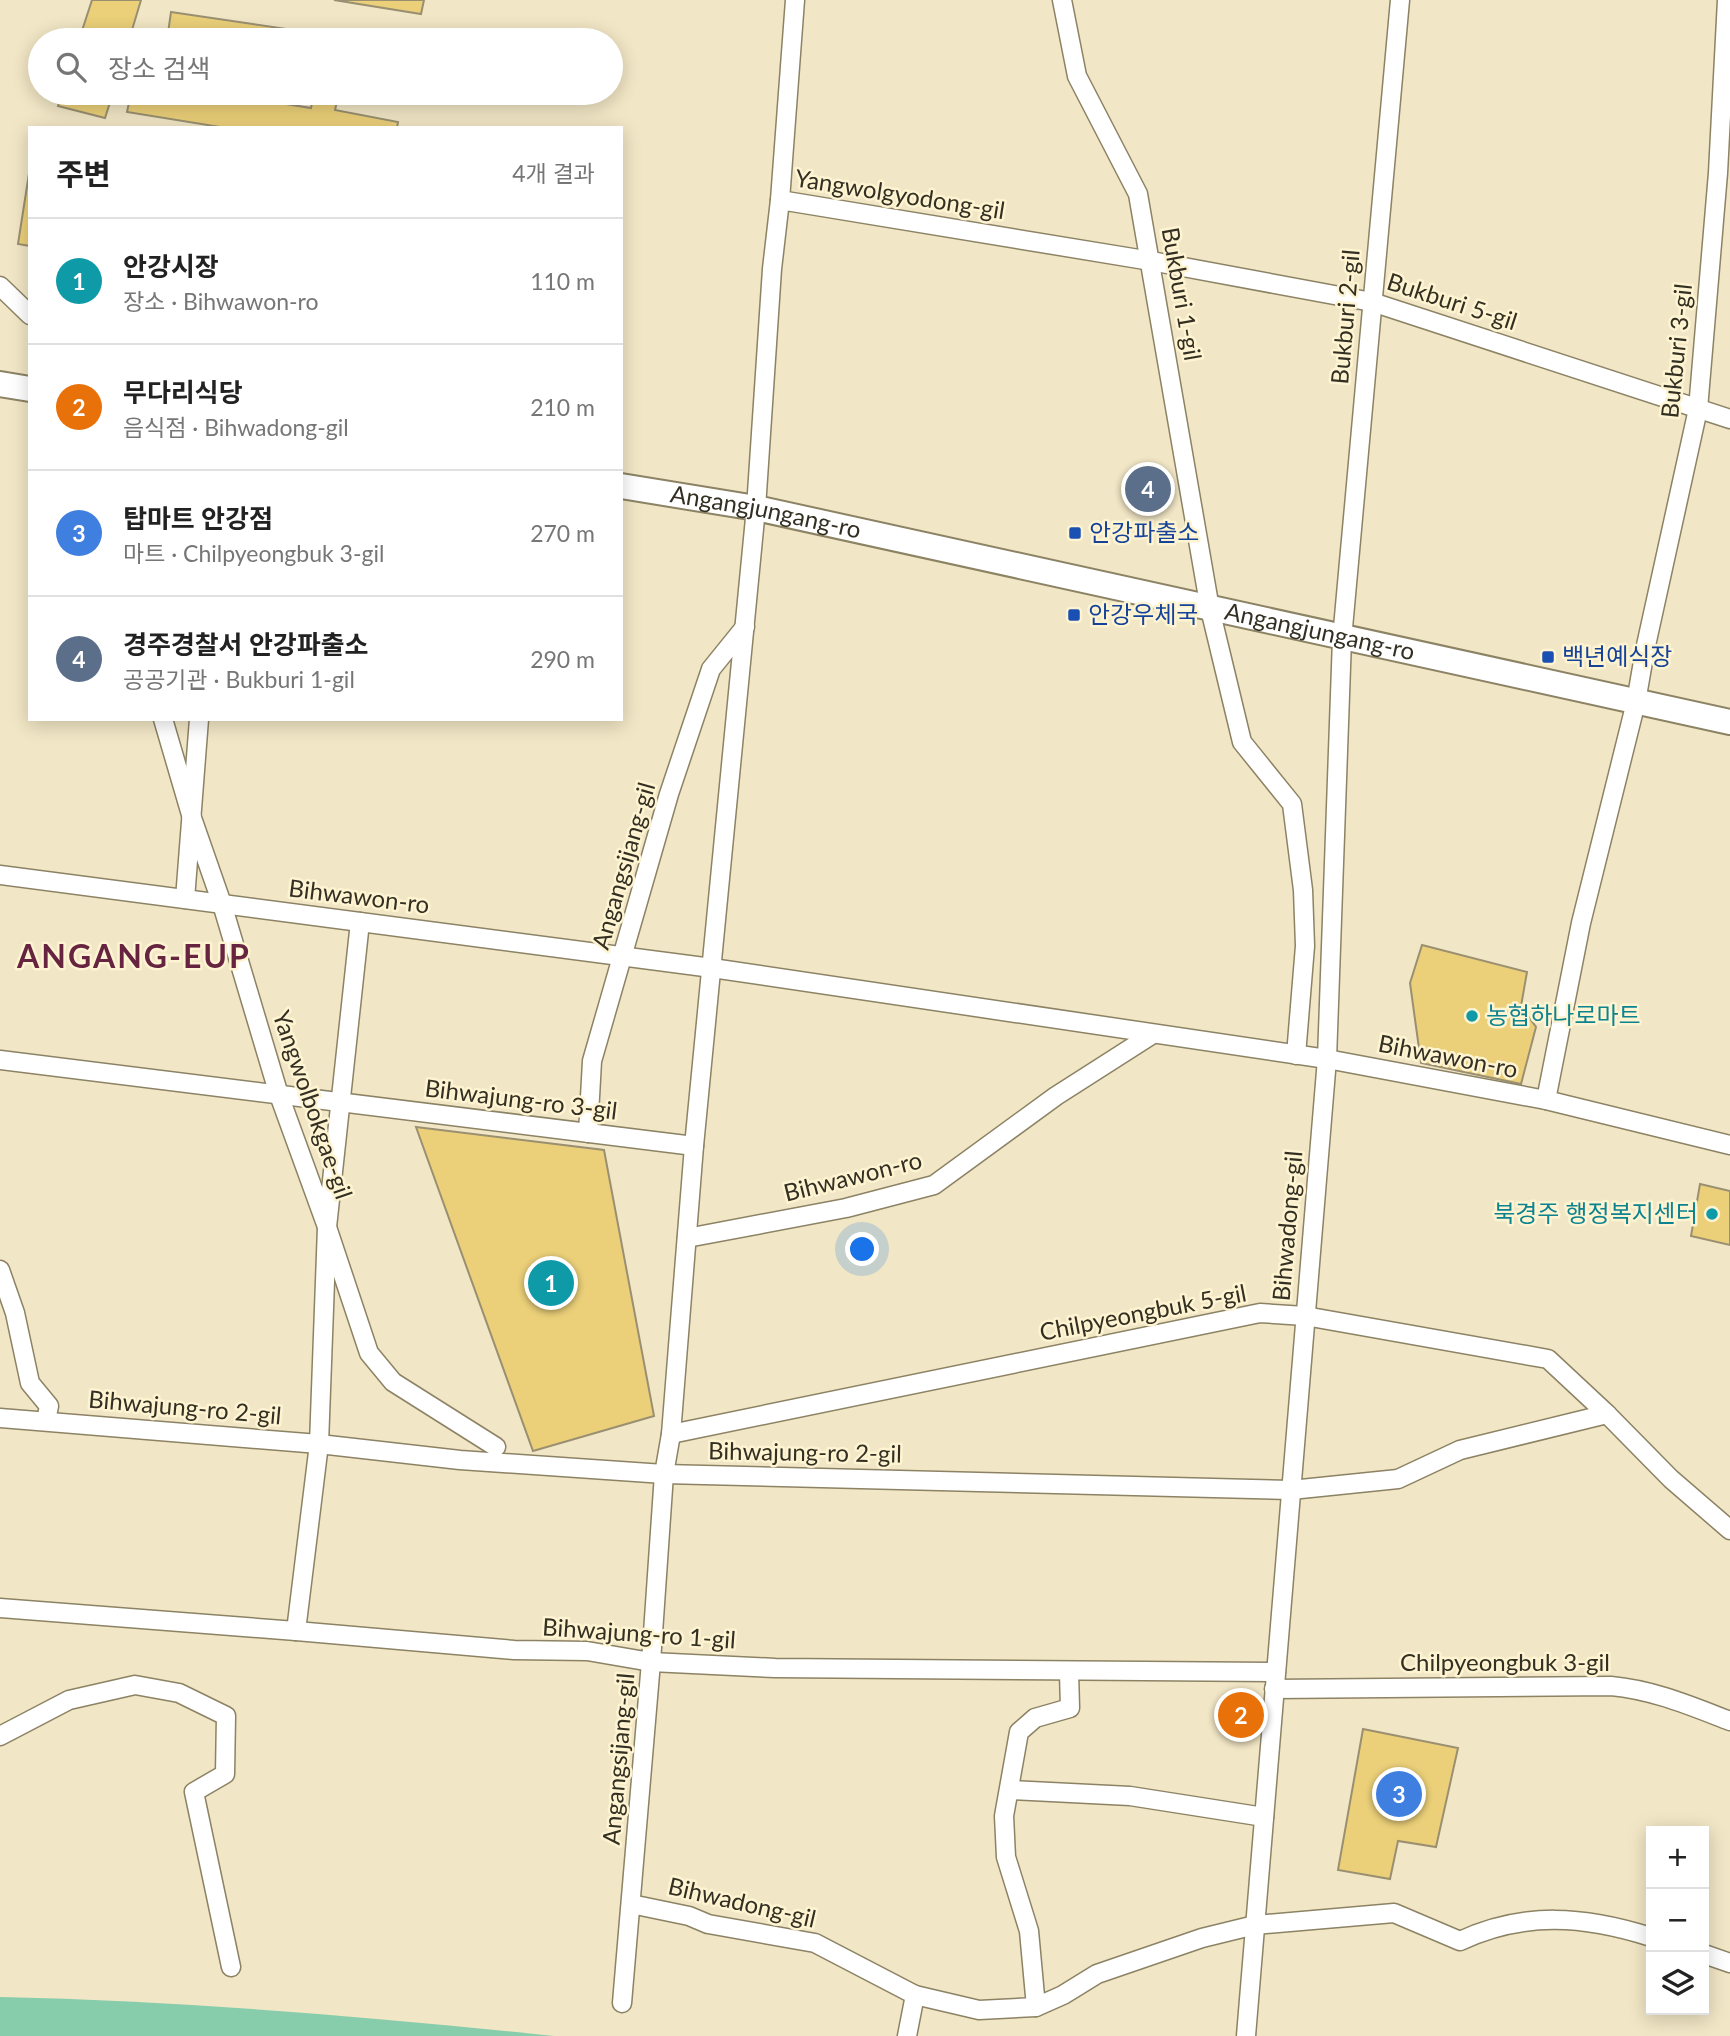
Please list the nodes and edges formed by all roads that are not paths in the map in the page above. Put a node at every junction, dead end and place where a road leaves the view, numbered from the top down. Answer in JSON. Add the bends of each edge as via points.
{"nodes":[{"id":1,"x":795,"y":0,"type":"edge"},
{"id":2,"x":1062,"y":0,"type":"edge"},
{"id":3,"x":1400,"y":0,"type":"edge"},
{"id":4,"x":1727,"y":0,"type":"edge"},
{"id":5,"x":780,"y":200,"type":"junction"},
{"id":6,"x":1151,"y":261,"type":"junction"},
{"id":7,"x":0,"y":286,"type":"edge"},
{"id":8,"x":1372,"y":302,"type":"junction"},
{"id":9,"x":28,"y":313,"type":"edge"},
{"id":10,"x":0,"y":384,"type":"edge"},
{"id":11,"x":28,"y":389,"type":"edge"},
{"id":12,"x":1698,"y":409,"type":"junction"},
{"id":13,"x":1730,"y":419,"type":"edge"},
{"id":14,"x":623,"y":486,"type":"edge"},
{"id":15,"x":756,"y":508,"type":"junction"},
{"id":16,"x":1210,"y":609,"type":"junction"},
{"id":17,"x":745,"y":627,"type":"junction"},
{"id":18,"x":1342,"y":639,"type":"junction"},
{"id":19,"x":1636,"y":702,"type":"junction"},
{"id":20,"x":164,"y":721,"type":"edge"},
{"id":21,"x":199,"y":721,"type":"edge"},
{"id":22,"x":1730,"y":722,"type":"edge"},
{"id":23,"x":192,"y":818,"type":"junction"},
{"id":24,"x":0,"y":875,"type":"edge"},
{"id":25,"x":185,"y":899,"type":"junction"},
{"id":26,"x":222,"y":904,"type":"junction"},
{"id":27,"x":360,"y":922,"type":"junction"},
{"id":28,"x":623,"y":957,"type":"junction"},
{"id":29,"x":712,"y":968,"type":"junction"},
{"id":30,"x":1153,"y":1034,"type":"junction"},
{"id":31,"x":1296,"y":1055,"type":"junction"},
{"id":32,"x":1327,"y":1059,"type":"junction"},
{"id":33,"x":0,"y":1060,"type":"edge"},
{"id":34,"x":279,"y":1095,"type":"junction"},
{"id":35,"x":1546,"y":1100,"type":"junction"},
{"id":36,"x":342,"y":1103,"type":"junction"},
{"id":37,"x":588,"y":1133,"type":"junction"},
{"id":38,"x":1730,"y":1145,"type":"edge"},
{"id":39,"x":694,"y":1146,"type":"junction"},
{"id":40,"x":327,"y":1227,"type":"junction"},
{"id":41,"x":687,"y":1238,"type":"junction"},
{"id":42,"x":0,"y":1270,"type":"edge"},
{"id":43,"x":8,"y":1313,"type":"edge"},
{"id":44,"x":1306,"y":1316,"type":"junction"},
{"id":45,"x":1607,"y":1414,"type":"junction"},
{"id":46,"x":0,"y":1418,"type":"edge"},
{"id":47,"x":46,"y":1422,"type":"junction"},
{"id":48,"x":671,"y":1434,"type":"junction"},
{"id":49,"x":319,"y":1444,"type":"junction"},
{"id":50,"x":496,"y":1447,"type":"dead end"},
{"id":51,"x":664,"y":1474,"type":"junction"},
{"id":52,"x":1291,"y":1490,"type":"junction"},
{"id":53,"x":1730,"y":1530,"type":"edge"},
{"id":54,"x":0,"y":1608,"type":"edge"},
{"id":55,"x":296,"y":1631,"type":"junction"},
{"id":56,"x":652,"y":1662,"type":"junction"},
{"id":57,"x":1069,"y":1672,"type":"junction"},
{"id":58,"x":1275,"y":1680,"type":"junction"},
{"id":59,"x":1730,"y":1721,"type":"edge"},
{"id":60,"x":0,"y":1736,"type":"edge"},
{"id":61,"x":1010,"y":1790,"type":"junction"},
{"id":62,"x":1264,"y":1817,"type":"junction"},
{"id":63,"x":631,"y":1904,"type":"junction"},
{"id":64,"x":1255,"y":1925,"type":"junction"},
{"id":65,"x":1646,"y":1935,"type":"edge"},
{"id":66,"x":1709,"y":1956,"type":"edge"},
{"id":67,"x":1730,"y":1963,"type":"edge"},
{"id":68,"x":231,"y":1967,"type":"dead end"},
{"id":69,"x":915,"y":1995,"type":"junction"},
{"id":70,"x":622,"y":2003,"type":"dead end"},
{"id":71,"x":1036,"y":2007,"type":"junction"},
{"id":72,"x":908,"y":2036,"type":"edge"},
{"id":73,"x":1246,"y":2036,"type":"edge"}],
"edges":[{"from":1,"to":5,"type":"street"},
{"from":2,"to":6,"type":"street","name":"Bukburi 1-gil","via":[[1077,76],[1139,194]]},
{"from":3,"to":8,"type":"street","name":"Bukburi 2-gil"},
{"from":4,"to":12,"type":"street","name":"Bukburi 3-gil"},
{"from":5,"to":6,"type":"street","name":"Yangwolgyodong-gil"},
{"from":5,"to":15,"type":"street","name":"Yangwolgyodong-gil"},
{"from":6,"to":8,"type":"street","name":"Bukburi 5-gil"},
{"from":6,"to":16,"type":"street","name":"Bukburi 1-gil"},
{"from":7,"to":9,"type":"street"},
{"from":8,"to":12,"type":"street","name":"Bukburi 5-gil"},
{"from":8,"to":18,"type":"street","name":"Bukburi 2-gil"},
{"from":10,"to":11,"type":"main road"},
{"from":12,"to":13,"type":"street","name":"Bukburi 5-gil"},
{"from":12,"to":19,"type":"street","name":"Bukburi 3-gil"},
{"from":14,"to":15,"type":"main road","name":"Angangjungang-ro"},
{"from":15,"to":16,"type":"main road","name":"Angangjungang-ro"},
{"from":15,"to":17,"type":"street"},
{"from":16,"to":18,"type":"main road","name":"Angangjungang-ro"},
{"from":16,"to":31,"type":"street","via":[[1242,742],[1292,804],[1305,946]]},
{"from":17,"to":28,"type":"street","name":"Angangsijang-gil","via":[[710,669]]},
{"from":17,"to":29,"type":"street"},
{"from":18,"to":19,"type":"main road","name":"Angangjungang-ro"},
{"from":18,"to":32,"type":"street","name":"Bihwadong-gil"},
{"from":19,"to":22,"type":"main road","name":"Angangjungang-ro"},
{"from":19,"to":35,"type":"street","via":[[1581,923]]},
{"from":20,"to":23,"type":"street","name":"Yangwolbokgae-gil"},
{"from":21,"to":23,"type":"street"},
{"from":23,"to":25,"type":"street"},
{"from":23,"to":26,"type":"street","name":"Yangwolbokgae-gil"},
{"from":24,"to":25,"type":"street","name":"Bihwawon-ro"},
{"from":25,"to":26,"type":"street","name":"Bihwawon-ro"},
{"from":26,"to":27,"type":"street","name":"Bihwawon-ro"},
{"from":26,"to":34,"type":"street","name":"Yangwolbokgae-gil"},
{"from":27,"to":28,"type":"street","name":"Bihwawon-ro"},
{"from":27,"to":36,"type":"street"},
{"from":28,"to":29,"type":"street","name":"Bihwawon-ro"},
{"from":28,"to":37,"type":"street","name":"Angangsijang-gil","via":[[593,1061]]},
{"from":29,"to":30,"type":"street","name":"Bihwawon-ro"},
{"from":29,"to":39,"type":"street"},
{"from":30,"to":31,"type":"street","name":"Bihwawon-ro"},
{"from":30,"to":41,"type":"street","name":"Bihwawon-ro","via":[[1056,1096],[934,1185],[846,1208]]},
{"from":31,"to":32,"type":"street","name":"Bihwawon-ro"},
{"from":32,"to":35,"type":"street","name":"Bihwawon-ro"},
{"from":32,"to":44,"type":"street","name":"Bihwadong-gil"},
{"from":33,"to":34,"type":"street","name":"Bihwajung-ro 3-gil"},
{"from":34,"to":36,"type":"street","name":"Bihwajung-ro 3-gil"},
{"from":34,"to":40,"type":"street","name":"Yangwolbokgae-gil"},
{"from":35,"to":38,"type":"street","name":"Bihwawon-ro"},
{"from":36,"to":37,"type":"street","name":"Bihwajung-ro 3-gil"},
{"from":36,"to":40,"type":"street"},
{"from":37,"to":39,"type":"street","name":"Bihwajung-ro 3-gil"},
{"from":39,"to":41,"type":"street"},
{"from":40,"to":49,"type":"street"},
{"from":40,"to":50,"type":"street","name":"Yangwolbokgae-gil","via":[[369,1353],[393,1382]]},
{"from":41,"to":48,"type":"street"},
{"from":42,"to":43,"type":"street"},
{"from":43,"to":47,"type":"street","via":[[30,1383],[49,1406]]},
{"from":44,"to":45,"type":"street","name":"Chilpyeongbuk 5-gil","via":[[1548,1359]]},
{"from":44,"to":48,"type":"street","name":"Chilpyeongbuk 5-gil","via":[[1259,1313]]},
{"from":44,"to":52,"type":"street","name":"Bihwadong-gil"},
{"from":45,"to":52,"type":"street","via":[[1460,1450],[1398,1479]]},
{"from":45,"to":53,"type":"street","name":"Chilpyeongbuk 5-gil"},
{"from":46,"to":47,"type":"street","name":"Bihwajung-ro 2-gil"},
{"from":47,"to":49,"type":"street","name":"Bihwajung-ro 2-gil"},
{"from":48,"to":51,"type":"street","name":"Angangsijang-gil"},
{"from":49,"to":51,"type":"street","name":"Bihwajung-ro 2-gil","via":[[460,1460]]},
{"from":49,"to":55,"type":"street"},
{"from":51,"to":52,"type":"street","name":"Bihwajung-ro 2-gil"},
{"from":51,"to":56,"type":"street","name":"Angangsijang-gil"},
{"from":52,"to":58,"type":"street","name":"Bihwadong-gil"},
{"from":54,"to":55,"type":"street","name":"Bihwajung-ro 1-gil"},
{"from":55,"to":56,"type":"street","name":"Bihwajung-ro 1-gil","via":[[514,1650],[587,1651]]},
{"from":56,"to":57,"type":"street","name":"Bihwajung-ro 1-gil"},
{"from":56,"to":63,"type":"street","name":"Angangsijang-gil"},
{"from":57,"to":58,"type":"street","name":"Bihwajung-ro 1-gil"},
{"from":57,"to":61,"type":"street","via":[[1070,1708],[1035,1718],[1019,1732]]},
{"from":58,"to":59,"type":"street","name":"Chilpyeongbuk 3-gil","via":[[1638,1688]]},
{"from":58,"to":62,"type":"street","name":"Bihwadong-gil"},
{"from":60,"to":68,"type":"street","via":[[69,1699],[135,1685],[179,1693],[226,1716],[225,1774],[194,1792]]},
{"from":61,"to":62,"type":"street","via":[[1130,1796]]},
{"from":61,"to":71,"type":"street","via":[[1004,1816],[1006,1857],[1028,1931]]},
{"from":62,"to":64,"type":"street","name":"Bihwadong-gil"},
{"from":63,"to":69,"type":"street","name":"Bihwadong-gil","via":[[815,1943]]},
{"from":63,"to":70,"type":"street","name":"Angangsijang-gil"},
{"from":64,"to":65,"type":"street","via":[[1394,1913],[1460,1941],[1521,1921],[1580,1920]]},
{"from":64,"to":71,"type":"street","name":"Bihwadong-gil","via":[[1097,1974]]},
{"from":64,"to":73,"type":"street","name":"Bihwadong-gil"},
{"from":66,"to":67,"type":"street"},
{"from":69,"to":71,"type":"street","name":"Bihwadong-gil","via":[[979,2010]]},
{"from":69,"to":72,"type":"street"}]}
